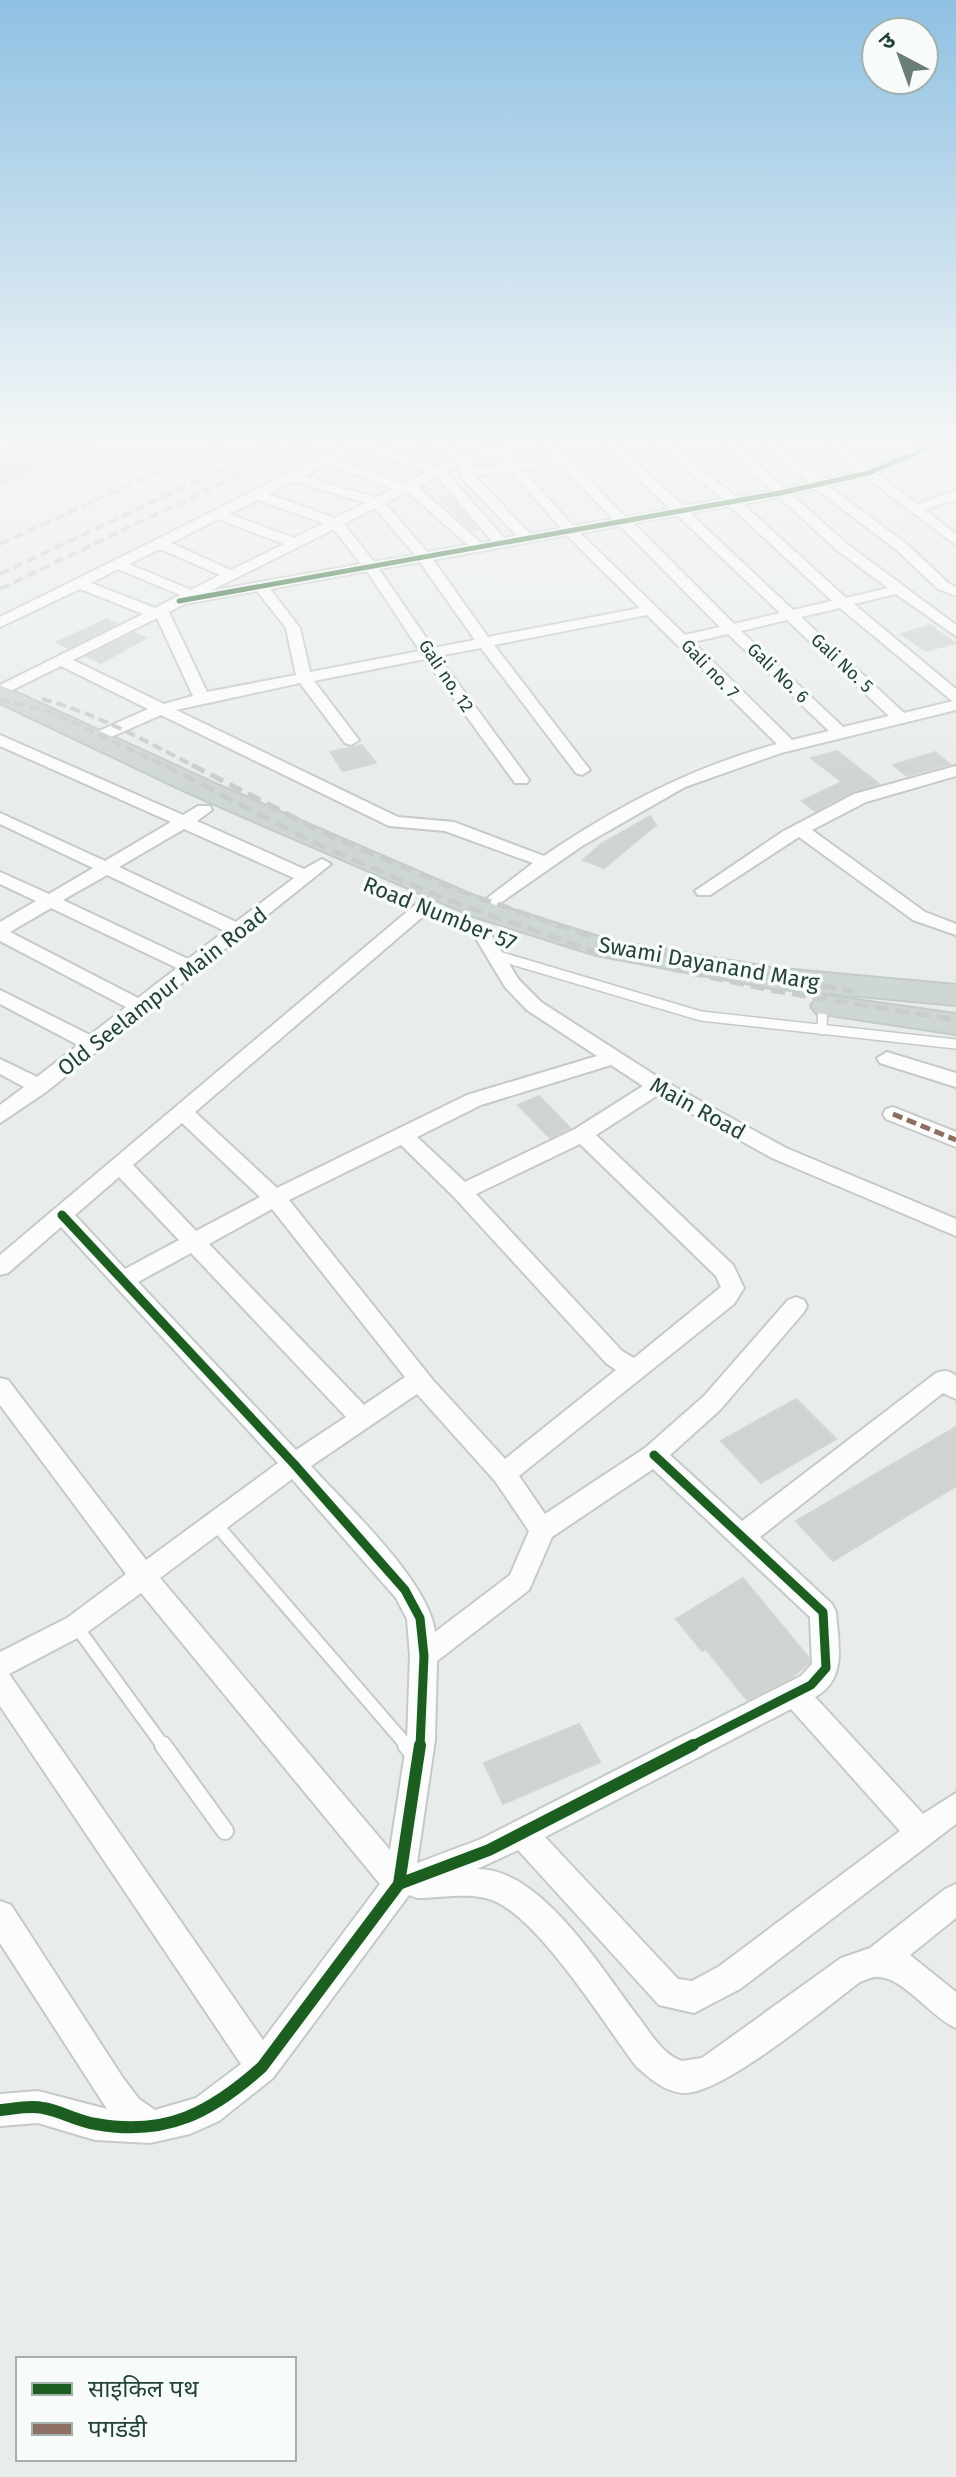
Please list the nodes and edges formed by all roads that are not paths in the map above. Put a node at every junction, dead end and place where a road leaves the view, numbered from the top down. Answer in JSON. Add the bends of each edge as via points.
{"nodes":[{"id":1,"x":133,"y":559,"type":"edge"},
{"id":2,"x":194,"y":559,"type":"edge"},
{"id":3,"x":264,"y":559,"type":"edge"},
{"id":4,"x":364,"y":559,"type":"edge"},
{"id":5,"x":414,"y":559,"type":"edge"},
{"id":6,"x":425,"y":559,"type":"edge"},
{"id":7,"x":598,"y":559,"type":"edge"},
{"id":8,"x":658,"y":559,"type":"edge"},
{"id":9,"x":729,"y":559,"type":"edge"},
{"id":10,"x":795,"y":559,"type":"edge"},
{"id":11,"x":859,"y":559,"type":"edge"},
{"id":12,"x":916,"y":559,"type":"edge"},
{"id":13,"x":120,"y":565,"type":"junction"},
{"id":14,"x":370,"y":566,"type":"junction"},
{"id":15,"x":231,"y":575,"type":"junction"},
{"id":16,"x":81,"y":584,"type":"junction"},
{"id":17,"x":260,"y":586,"type":"junction"},
{"id":18,"x":952,"y":587,"type":"edge"},
{"id":19,"x":897,"y":590,"type":"junction"},
{"id":20,"x":185,"y":598,"type":"junction"},
{"id":21,"x":842,"y":602,"type":"junction"},
{"id":22,"x":651,"y":610,"type":"junction"},
{"id":23,"x":158,"y":612,"type":"junction"},
{"id":24,"x":789,"y":614,"type":"junction"},
{"id":25,"x":0,"y":623,"type":"edge"},
{"id":26,"x":732,"y":627,"type":"junction"},
{"id":27,"x":956,"y":632,"type":"edge"},
{"id":28,"x":682,"y":640,"type":"junction"},
{"id":29,"x":486,"y":643,"type":"junction"},
{"id":30,"x":429,"y":654,"type":"junction"},
{"id":31,"x":62,"y":661,"type":"junction"},
{"id":32,"x":304,"y":678,"type":"junction"},
{"id":33,"x":0,"y":692,"type":"edge"},
{"id":34,"x":956,"y":697,"type":"edge"},
{"id":35,"x":202,"y":698,"type":"junction"},
{"id":36,"x":956,"y":705,"type":"edge"},
{"id":37,"x":159,"y":710,"type":"junction"},
{"id":38,"x":0,"y":719,"type":"edge"},
{"id":39,"x":901,"y":719,"type":"junction"},
{"id":40,"x":841,"y":734,"type":"junction"},
{"id":41,"x":96,"y":738,"type":"junction"},
{"id":42,"x":0,"y":740,"type":"edge"},
{"id":43,"x":351,"y":740,"type":"dead end"},
{"id":44,"x":790,"y":747,"type":"junction"},
{"id":45,"x":582,"y":770,"type":"dead end"},
{"id":46,"x":956,"y":771,"type":"edge"},
{"id":47,"x":521,"y":780,"type":"dead end"},
{"id":48,"x":194,"y":816,"type":"junction"},
{"id":49,"x":0,"y":818,"type":"edge"},
{"id":50,"x":800,"y":830,"type":"junction"},
{"id":51,"x":545,"y":862,"type":"junction"},
{"id":52,"x":103,"y":868,"type":"junction"},
{"id":53,"x":315,"y":870,"type":"junction"},
{"id":54,"x":0,"y":877,"type":"edge"},
{"id":55,"x":704,"y":891,"type":"dead end"},
{"id":56,"x":422,"y":896,"type":"junction"},
{"id":57,"x":48,"y":901,"type":"junction"},
{"id":58,"x":239,"y":930,"type":"junction"},
{"id":59,"x":956,"y":930,"type":"edge"},
{"id":60,"x":0,"y":932,"type":"edge"},
{"id":61,"x":486,"y":933,"type":"junction"},
{"id":62,"x":192,"y":968,"type":"junction"},
{"id":63,"x":956,"y":995,"type":"edge"},
{"id":64,"x":0,"y":996,"type":"edge"},
{"id":65,"x":139,"y":1006,"type":"junction"},
{"id":66,"x":822,"y":1018,"type":"junction"},
{"id":67,"x":956,"y":1024,"type":"edge"},
{"id":68,"x":956,"y":1044,"type":"edge"},
{"id":69,"x":93,"y":1045,"type":"junction"},
{"id":70,"x":613,"y":1058,"type":"junction"},
{"id":71,"x":887,"y":1058,"type":"dead end"},
{"id":72,"x":0,"y":1065,"type":"edge"},
{"id":73,"x":956,"y":1080,"type":"edge"},
{"id":74,"x":657,"y":1086,"type":"junction"},
{"id":75,"x":39,"y":1087,"type":"junction"},
{"id":76,"x":183,"y":1112,"type":"junction"},
{"id":77,"x":893,"y":1114,"type":"dead end"},
{"id":78,"x":0,"y":1116,"type":"edge"},
{"id":79,"x":582,"y":1134,"type":"junction"},
{"id":80,"x":404,"y":1136,"type":"junction"},
{"id":81,"x":956,"y":1140,"type":"edge"},
{"id":82,"x":121,"y":1166,"type":"junction"},
{"id":83,"x":462,"y":1192,"type":"junction"},
{"id":84,"x":275,"y":1198,"type":"junction"},
{"id":85,"x":62,"y":1215,"type":"junction"},
{"id":86,"x":956,"y":1228,"type":"edge"},
{"id":87,"x":193,"y":1242,"type":"junction"},
{"id":88,"x":0,"y":1267,"type":"edge"},
{"id":89,"x":123,"y":1280,"type":"junction"},
{"id":90,"x":796,"y":1306,"type":"dead end"},
{"id":91,"x":636,"y":1367,"type":"junction"},
{"id":92,"x":422,"y":1382,"type":"junction"},
{"id":93,"x":0,"y":1387,"type":"edge"},
{"id":94,"x":956,"y":1390,"type":"edge"},
{"id":95,"x":362,"y":1418,"type":"junction"},
{"id":96,"x":654,"y":1455,"type":"junction"},
{"id":97,"x":294,"y":1464,"type":"junction"},
{"id":98,"x":504,"y":1474,"type":"junction"},
{"id":99,"x":214,"y":1522,"type":"junction"},
{"id":100,"x":542,"y":1530,"type":"junction"},
{"id":101,"x":741,"y":1537,"type":"junction"},
{"id":102,"x":142,"y":1575,"type":"junction"},
{"id":103,"x":76,"y":1626,"type":"junction"},
{"id":104,"x":424,"y":1656,"type":"junction"},
{"id":105,"x":0,"y":1665,"type":"edge"},
{"id":106,"x":0,"y":1683,"type":"edge"},
{"id":107,"x":794,"y":1693,"type":"junction"},
{"id":108,"x":418,"y":1759,"type":"junction"},
{"id":109,"x":956,"y":1807,"type":"edge"},
{"id":110,"x":225,"y":1831,"type":"dead end"},
{"id":111,"x":522,"y":1833,"type":"junction"},
{"id":112,"x":921,"y":1833,"type":"junction"},
{"id":113,"x":399,"y":1884,"type":"junction"},
{"id":114,"x":956,"y":1899,"type":"edge"},
{"id":115,"x":0,"y":1916,"type":"edge"},
{"id":116,"x":878,"y":1961,"type":"junction"},
{"id":117,"x":956,"y":2012,"type":"edge"},
{"id":118,"x":262,"y":2067,"type":"junction"},
{"id":119,"x":0,"y":2110,"type":"edge"},
{"id":120,"x":151,"y":2126,"type":"junction"}],
"edges":[{"from":1,"to":13,"type":"street"},
{"from":2,"to":15,"type":"street"},
{"from":3,"to":15,"type":"street"},
{"from":4,"to":14,"type":"street","name":"Gali no. 12"},
{"from":5,"to":14,"type":"street"},
{"from":6,"to":29,"type":"street"},
{"from":7,"to":22,"type":"street","name":"Gali no. 7"},
{"from":8,"to":26,"type":"street","name":"Gali No. 6"},
{"from":9,"to":24,"type":"street","name":"Gali No. 5"},
{"from":10,"to":21,"type":"street"},
{"from":11,"to":19,"type":"street"},
{"from":12,"to":18,"type":"street"},
{"from":13,"to":16,"type":"street"},
{"from":13,"to":20,"type":"street"},
{"from":14,"to":17,"type":"street"},
{"from":14,"to":30,"type":"street","name":"Gali no. 12"},
{"from":15,"to":20,"type":"street"},
{"from":16,"to":23,"type":"street"},
{"from":16,"to":25,"type":"street"},
{"from":17,"to":20,"type":"street"},
{"from":17,"to":32,"type":"street","via":[[293,628]]},
{"from":19,"to":21,"type":"street"},
{"from":19,"to":27,"type":"street"},
{"from":20,"to":23,"type":"street"},
{"from":21,"to":24,"type":"street"},
{"from":21,"to":34,"type":"street"},
{"from":22,"to":28,"type":"street","name":"Gali no. 7"},
{"from":22,"to":29,"type":"street"},
{"from":23,"to":31,"type":"street"},
{"from":23,"to":35,"type":"street"},
{"from":24,"to":26,"type":"street"},
{"from":24,"to":39,"type":"street","name":"Gali No. 5"},
{"from":26,"to":28,"type":"street"},
{"from":26,"to":40,"type":"street","name":"Gali No. 6"},
{"from":28,"to":44,"type":"street","name":"Gali no. 7"},
{"from":29,"to":30,"type":"street"},
{"from":29,"to":45,"type":"street"},
{"from":30,"to":32,"type":"street"},
{"from":30,"to":47,"type":"street","name":"Gali no. 12"},
{"from":31,"to":33,"type":"street"},
{"from":31,"to":37,"type":"street"},
{"from":32,"to":35,"type":"street"},
{"from":32,"to":43,"type":"street"},
{"from":33,"to":41,"type":"main road","name":"Road Number 57"},
{"from":35,"to":37,"type":"street"},
{"from":36,"to":39,"type":"street"},
{"from":37,"to":41,"type":"street"},
{"from":37,"to":51,"type":"street","via":[[395,822],[448,826]]},
{"from":38,"to":48,"type":"main road","name":"Road Number 57"},
{"from":39,"to":40,"type":"street"},
{"from":40,"to":44,"type":"street"},
{"from":41,"to":56,"type":"main road","name":"Road Number 57"},
{"from":42,"to":48,"type":"street"},
{"from":44,"to":51,"type":"street","via":[[748,757],[669,789]]},
{"from":46,"to":50,"type":"street","via":[[860,798]]},
{"from":48,"to":52,"type":"street"},
{"from":48,"to":53,"type":"main road","name":"Road Number 57"},
{"from":49,"to":52,"type":"street"},
{"from":50,"to":55,"type":"street"},
{"from":50,"to":59,"type":"street","via":[[919,916]]},
{"from":51,"to":61,"type":"street","via":[[507,891]]},
{"from":52,"to":57,"type":"street"},
{"from":52,"to":58,"type":"street"},
{"from":53,"to":56,"type":"main road","name":"Road Number 57"},
{"from":53,"to":58,"type":"street","name":"Old Seelampur Main Road"},
{"from":54,"to":57,"type":"street"},
{"from":56,"to":61,"type":"main road","name":"Road Number 57"},
{"from":56,"to":76,"type":"street"},
{"from":57,"to":60,"type":"street"},
{"from":57,"to":62,"type":"street"},
{"from":58,"to":62,"type":"street","name":"Old Seelampur Main Road"},
{"from":60,"to":65,"type":"street"},
{"from":61,"to":63,"type":"main road","name":"Swami Dayanand Marg","via":[[772,978]]},
{"from":61,"to":66,"type":"main road","name":"Road Number 57","via":[[513,944]]},
{"from":61,"to":70,"type":"street","name":"Main Road","via":[[512,983],[534,1006]]},
{"from":62,"to":65,"type":"street","name":"Old Seelampur Main Road"},
{"from":64,"to":69,"type":"street"},
{"from":65,"to":69,"type":"street","name":"Old Seelampur Main Road"},
{"from":66,"to":67,"type":"main road","name":"Road Number 57"},
{"from":66,"to":68,"type":"lane"},
{"from":69,"to":75,"type":"street","name":"Old Seelampur Main Road"},
{"from":70,"to":74,"type":"street","name":"Main Road"},
{"from":70,"to":80,"type":"street","via":[[474,1100]]},
{"from":71,"to":73,"type":"street"},
{"from":72,"to":75,"type":"street"},
{"from":74,"to":79,"type":"street"},
{"from":74,"to":86,"type":"street","name":"Main Road","via":[[779,1153]]},
{"from":75,"to":78,"type":"street","name":"Old Seelampur Main Road"},
{"from":76,"to":82,"type":"street"},
{"from":76,"to":84,"type":"street"},
{"from":77,"to":81,"type":"street"},
{"from":79,"to":83,"type":"street"},
{"from":79,"to":91,"type":"street","via":[[725,1271],[733,1288]]},
{"from":80,"to":83,"type":"street"},
{"from":80,"to":84,"type":"street"},
{"from":82,"to":85,"type":"street"},
{"from":82,"to":87,"type":"street"},
{"from":83,"to":91,"type":"street","via":[[614,1357]]},
{"from":84,"to":87,"type":"street"},
{"from":84,"to":92,"type":"street"},
{"from":85,"to":88,"type":"street"},
{"from":85,"to":89,"type":"street"},
{"from":87,"to":89,"type":"street"},
{"from":87,"to":95,"type":"street"},
{"from":89,"to":97,"type":"street"},
{"from":90,"to":96,"type":"street","via":[[712,1403]]},
{"from":91,"to":98,"type":"street"},
{"from":92,"to":95,"type":"street"},
{"from":92,"to":98,"type":"street"},
{"from":93,"to":102,"type":"street"},
{"from":94,"to":101,"type":"street","via":[[944,1379]]},
{"from":95,"to":97,"type":"street"},
{"from":96,"to":100,"type":"street"},
{"from":96,"to":101,"type":"street"},
{"from":97,"to":99,"type":"street"},
{"from":97,"to":104,"type":"street","via":[[405,1590],[420,1618]]},
{"from":98,"to":100,"type":"street"},
{"from":99,"to":102,"type":"street"},
{"from":99,"to":108,"type":"lane"},
{"from":100,"to":104,"type":"street","via":[[520,1582]]},
{"from":101,"to":107,"type":"street","via":[[823,1612],[826,1668],[811,1685]]},
{"from":102,"to":103,"type":"street"},
{"from":102,"to":113,"type":"street"},
{"from":103,"to":105,"type":"street"},
{"from":103,"to":110,"type":"lane"},
{"from":104,"to":108,"type":"street"},
{"from":106,"to":118,"type":"street"},
{"from":107,"to":111,"type":"street"},
{"from":107,"to":112,"type":"street"},
{"from":108,"to":113,"type":"street"},
{"from":109,"to":112,"type":"street"},
{"from":111,"to":112,"type":"street","via":[[670,1994],[694,1997],[729,1978]]},
{"from":111,"to":113,"type":"street"},
{"from":113,"to":116,"type":"street","via":[[486,1883],[518,1897],[543,1917],[647,2055],[667,2073],[687,2079],[710,2071],[852,1969]]},
{"from":113,"to":118,"type":"street"},
{"from":114,"to":116,"type":"street"},
{"from":115,"to":120,"type":"street","via":[[112,2089],[128,2110]]},
{"from":116,"to":117,"type":"street","via":[[901,1967]]},
{"from":118,"to":120,"type":"street","via":[[210,2109],[179,2124]]},
{"from":119,"to":120,"type":"street","via":[[40,2107],[100,2125]]}]}
